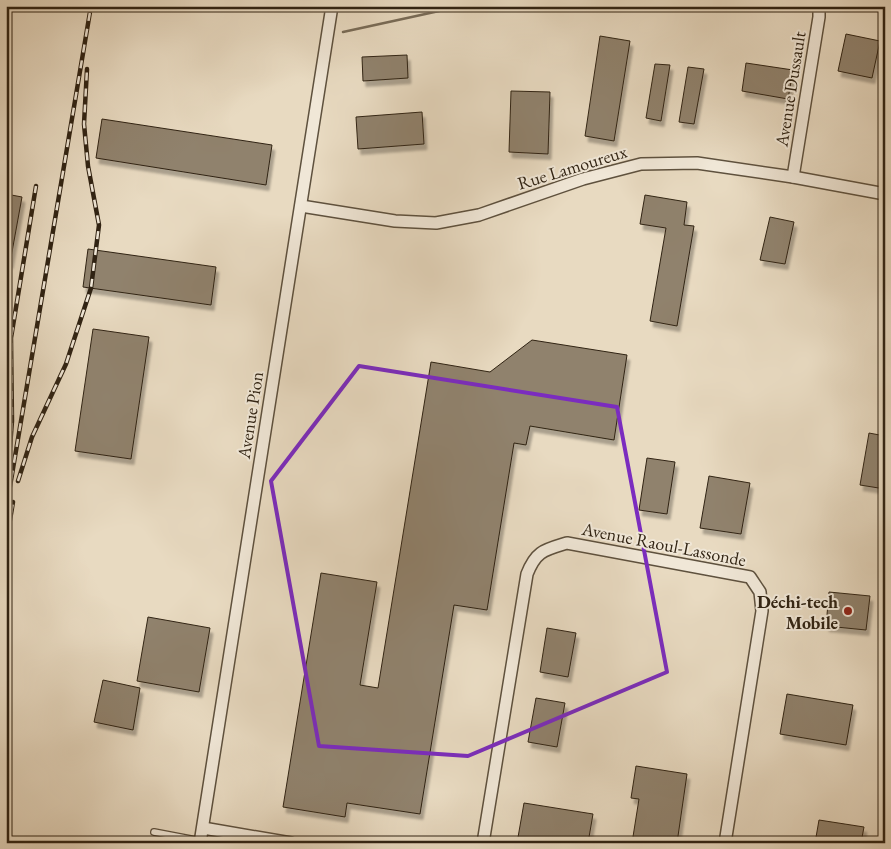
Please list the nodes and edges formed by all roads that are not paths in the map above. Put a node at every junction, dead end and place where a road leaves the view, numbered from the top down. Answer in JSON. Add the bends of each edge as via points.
{"nodes":[{"id":1,"x":332,"y":6,"type":"edge"},
{"id":2,"x":819,"y":6,"type":"edge"},
{"id":3,"x":793,"y":177,"type":"junction"},
{"id":4,"x":885,"y":194,"type":"edge"},
{"id":5,"x":300,"y":206,"type":"junction"},
{"id":6,"x":202,"y":828,"type":"junction"},
{"id":7,"x":154,"y":832,"type":"dead end"},
{"id":8,"x":200,"y":842,"type":"edge"},
{"id":9,"x":291,"y":843,"type":"edge"},
{"id":10,"x":483,"y":843,"type":"edge"},
{"id":11,"x":725,"y":843,"type":"edge"}],
"edges":[{"from":1,"to":5,"type":"street","name":"Avenue Pion"},
{"from":2,"to":3,"type":"street","name":"Avenue Dussault"},
{"from":3,"to":4,"type":"street","name":"Rue Lamoureux"},
{"from":3,"to":5,"type":"street","name":"Rue Lamoureux","via":[[697,163],[641,164],[583,179],[480,215],[436,223],[395,221]]},
{"from":5,"to":6,"type":"street","name":"Avenue Pion"},
{"from":6,"to":8,"type":"street","name":"Avenue Pion"},
{"from":6,"to":9,"type":"street"},
{"from":7,"to":8,"type":"lane"},
{"from":10,"to":11,"type":"street","name":"Avenue Raoul-Lassonde","via":[[527,574],[532,560],[543,550],[567,544],[750,577],[760,592],[762,611]]}]}
